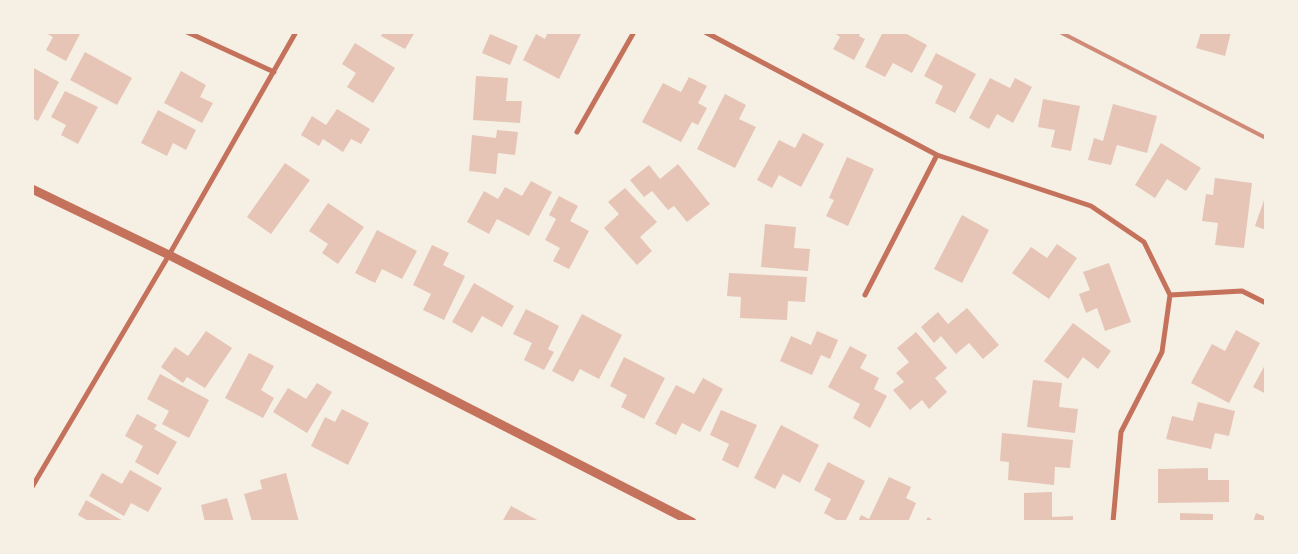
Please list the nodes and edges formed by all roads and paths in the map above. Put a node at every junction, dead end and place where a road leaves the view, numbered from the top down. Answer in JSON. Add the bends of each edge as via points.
{"nodes":[{"id":1,"x":187,"y":32,"type":"edge"},
{"id":2,"x":296,"y":32,"type":"edge"},
{"id":3,"x":634,"y":32,"type":"edge"},
{"id":4,"x":705,"y":32,"type":"edge"},
{"id":5,"x":274,"y":72,"type":"junction"},
{"id":6,"x":577,"y":132,"type":"dead end"},
{"id":7,"x":937,"y":155,"type":"junction"},
{"id":8,"x":32,"y":189,"type":"edge"},
{"id":9,"x":169,"y":255,"type":"junction"},
{"id":10,"x":865,"y":295,"type":"dead end"},
{"id":11,"x":1170,"y":295,"type":"junction"},
{"id":12,"x":1266,"y":303,"type":"edge"},
{"id":13,"x":32,"y":487,"type":"edge"},
{"id":14,"x":692,"y":522,"type":"edge"},
{"id":15,"x":1113,"y":522,"type":"edge"}],
"edges":[{"from":1,"to":5,"type":"street"},
{"from":2,"to":5,"type":"street"},
{"from":3,"to":6,"type":"street"},
{"from":4,"to":7,"type":"street"},
{"from":5,"to":9,"type":"street"},
{"from":7,"to":10,"type":"street"},
{"from":7,"to":11,"type":"street","via":[[1091,206],[1144,242]]},
{"from":8,"to":9,"type":"street"},
{"from":9,"to":13,"type":"street"},
{"from":9,"to":14,"type":"street"},
{"from":11,"to":12,"type":"street","via":[[1242,291]]},
{"from":11,"to":15,"type":"street","via":[[1162,352],[1121,432]]}]}
